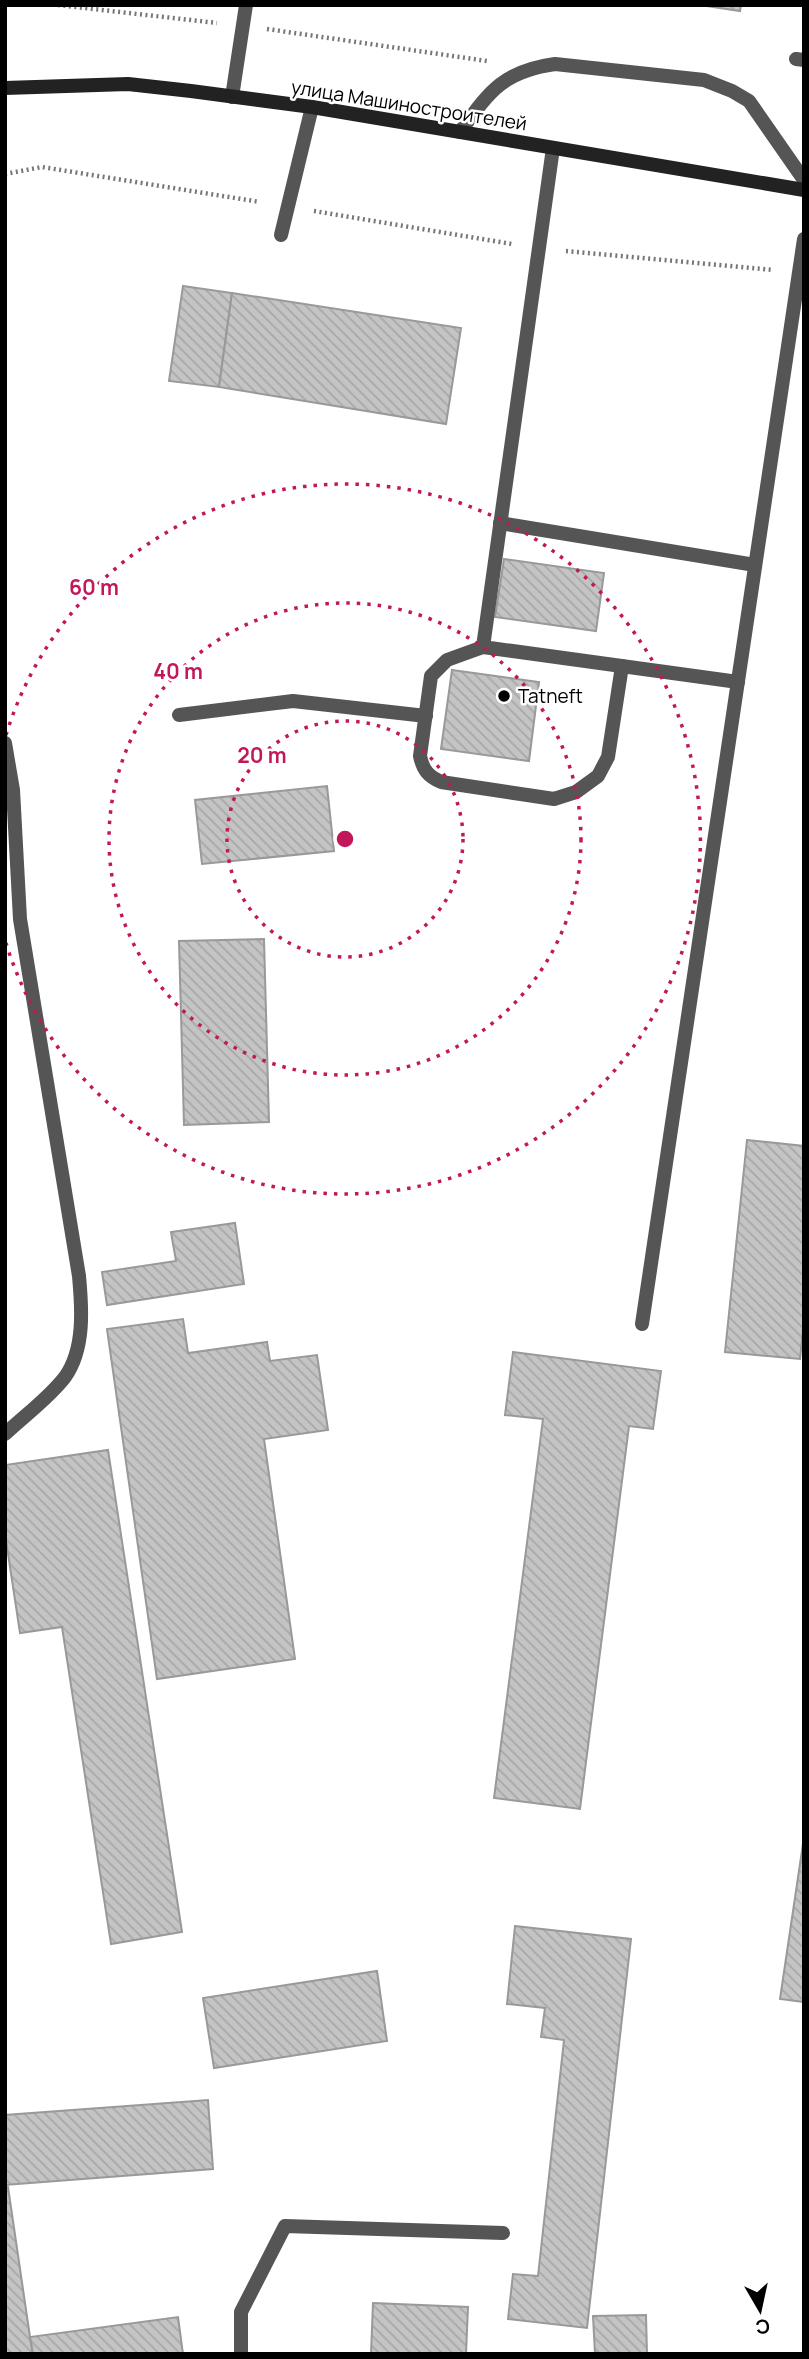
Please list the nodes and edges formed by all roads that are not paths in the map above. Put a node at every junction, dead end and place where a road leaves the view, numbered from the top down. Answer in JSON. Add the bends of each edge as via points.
{"nodes":[{"id":1,"x":246,"y":5,"type":"edge"},
{"id":2,"x":5,"y":88,"type":"edge"},
{"id":3,"x":232,"y":97,"type":"junction"},
{"id":4,"x":312,"y":107,"type":"junction"},
{"id":5,"x":460,"y":132,"type":"junction"},
{"id":6,"x":553,"y":148,"type":"junction"},
{"id":7,"x":804,"y":180,"type":"edge"},
{"id":8,"x":804,"y":190,"type":"edge"},
{"id":9,"x":281,"y":235,"type":"dead end"},
{"id":10,"x":804,"y":239,"type":"edge"},
{"id":11,"x":500,"y":523,"type":"junction"},
{"id":12,"x":755,"y":565,"type":"junction"},
{"id":13,"x":483,"y":647,"type":"junction"},
{"id":14,"x":622,"y":666,"type":"junction"},
{"id":15,"x":738,"y":682,"type":"junction"},
{"id":16,"x":179,"y":715,"type":"dead end"},
{"id":17,"x":426,"y":716,"type":"junction"},
{"id":18,"x":5,"y":743,"type":"edge"},
{"id":19,"x":642,"y":1324,"type":"dead end"},
{"id":20,"x":5,"y":1434,"type":"edge"},
{"id":21,"x":503,"y":2233,"type":"dead end"},
{"id":22,"x":241,"y":2354,"type":"edge"}],
"edges":[{"from":1,"to":3,"type":"lane"},
{"from":2,"to":3,"type":"main road","name":"улица Машиностроителей","via":[[128,85]]},
{"from":3,"to":4,"type":"main road","name":"улица Машиностроителей"},
{"from":4,"to":5,"type":"main road","name":"улица Машиностроителей"},
{"from":4,"to":9,"type":"lane"},
{"from":5,"to":6,"type":"main road","name":"улица Машиностроителей"},
{"from":5,"to":7,"type":"lane","via":[[488,93],[532,67],[555,64],[704,80],[749,101]]},
{"from":6,"to":8,"type":"main road","name":"улица Машиностроителей"},
{"from":6,"to":11,"type":"lane"},
{"from":10,"to":12,"type":"lane"},
{"from":11,"to":12,"type":"lane"},
{"from":11,"to":13,"type":"lane"},
{"from":12,"to":15,"type":"lane"},
{"from":13,"to":14,"type":"lane"},
{"from":13,"to":17,"type":"lane","via":[[438,667],[431,676]]},
{"from":14,"to":15,"type":"lane"},
{"from":14,"to":17,"type":"lane","via":[[608,757],[598,776],[576,792],[554,799],[429,777],[420,756]]},
{"from":15,"to":19,"type":"lane"},
{"from":16,"to":17,"type":"lane","via":[[293,701]]},
{"from":18,"to":20,"type":"lane","via":[[13,790],[20,919],[82,1314],[77,1347],[65,1377]]},
{"from":21,"to":22,"type":"lane","via":[[285,2227],[241,2312]]}]}
